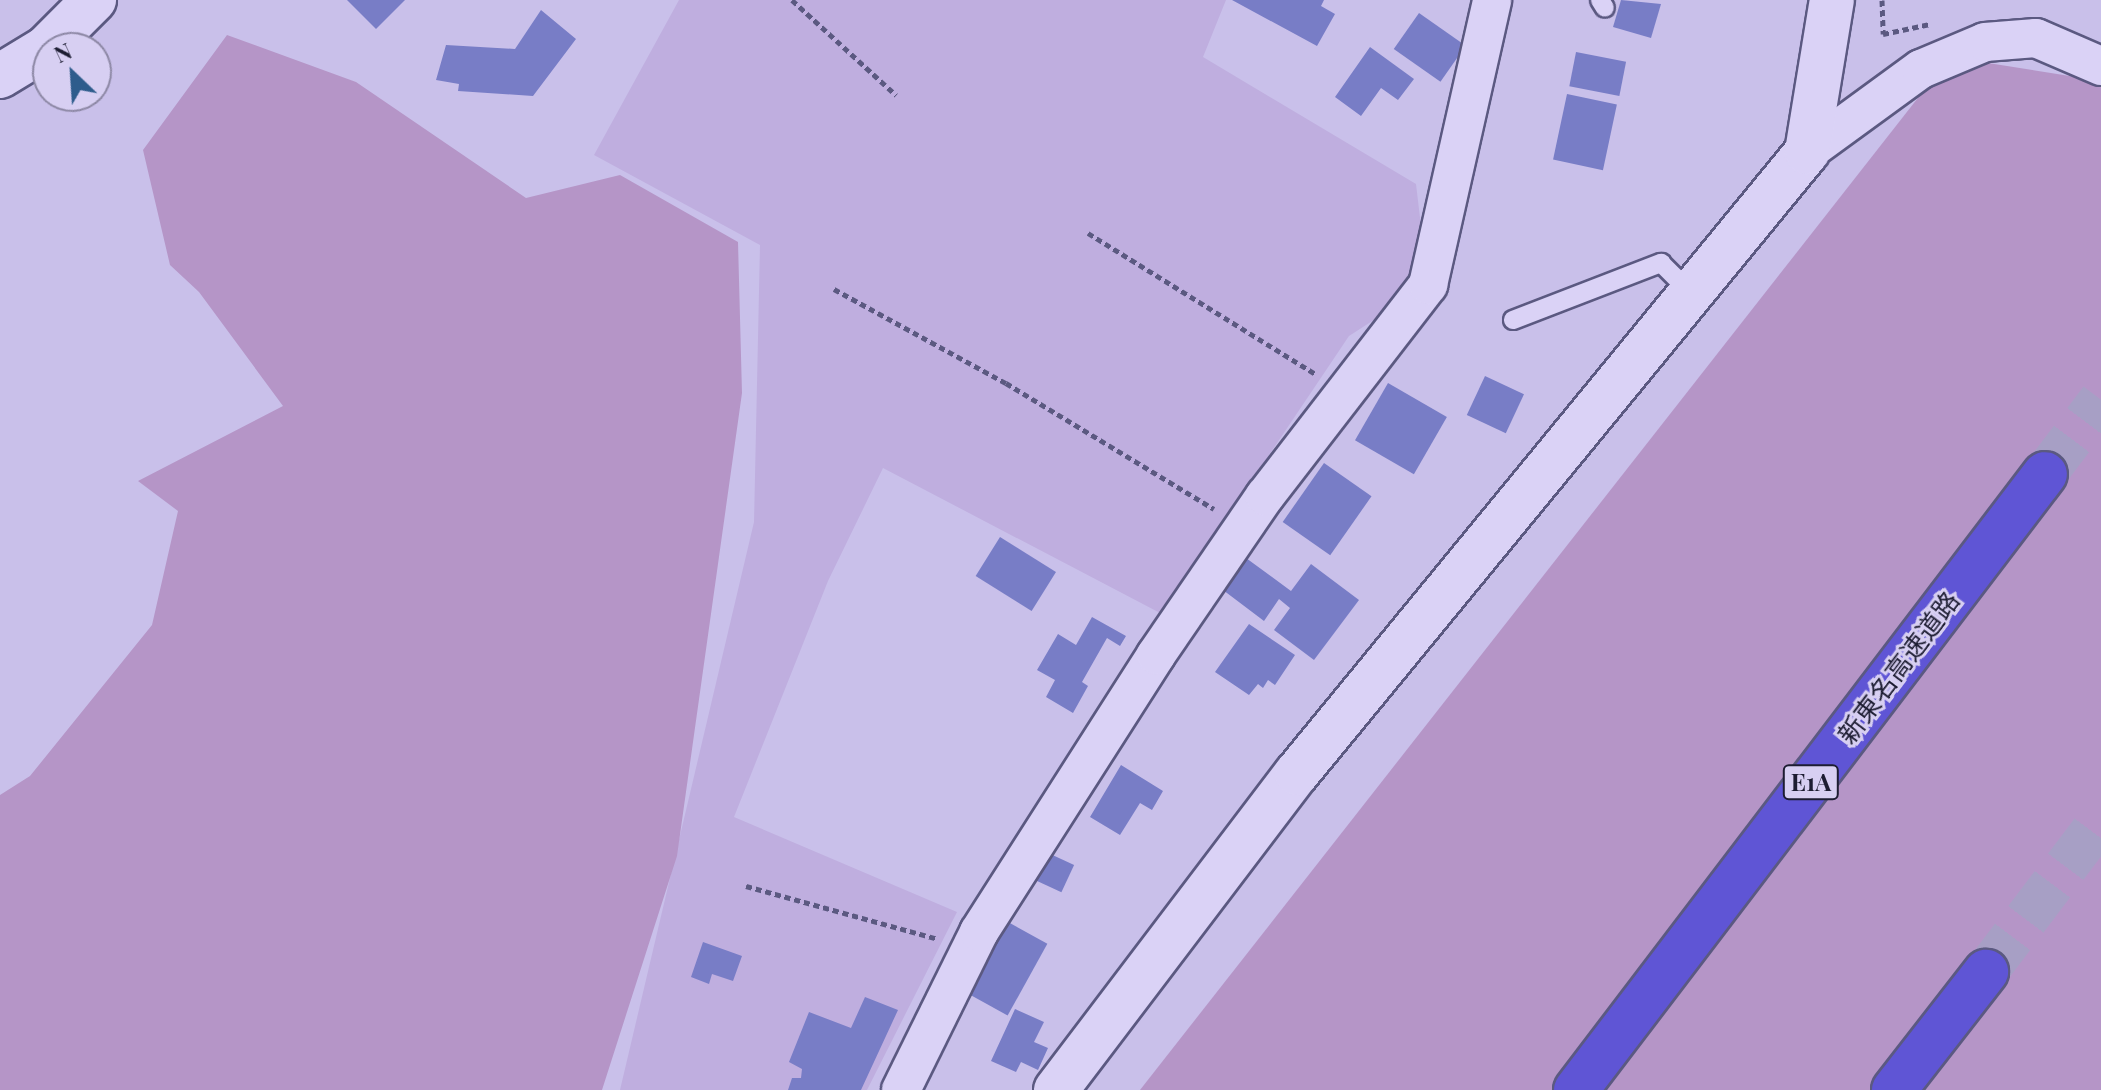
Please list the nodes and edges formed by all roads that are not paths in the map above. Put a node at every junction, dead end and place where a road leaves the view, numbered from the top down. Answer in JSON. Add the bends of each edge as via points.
{"nodes":[{"id":1,"x":94,"y":0,"type":"edge"},
{"id":2,"x":1492,"y":0,"type":"edge"},
{"id":3,"x":1832,"y":0,"type":"edge"},
{"id":4,"x":2101,"y":66,"type":"edge"},
{"id":5,"x":0,"y":76,"type":"edge"},
{"id":6,"x":1807,"y":152,"type":"junction"},
{"id":7,"x":1693,"y":295,"type":"junction"},
{"id":8,"x":1513,"y":320,"type":"dead end"},
{"id":9,"x":2045,"y":474,"type":"tunnel mouth"},
{"id":10,"x":1986,"y":972,"type":"tunnel mouth"},
{"id":11,"x":901,"y":1090,"type":"edge"},
{"id":12,"x":1056,"y":1090,"type":"edge"},
{"id":13,"x":1576,"y":1090,"type":"edge"},
{"id":14,"x":1894,"y":1090,"type":"edge"}],
"edges":[{"from":1,"to":5,"type":"street","via":[[46,48]]},
{"from":2,"to":11,"type":"street","via":[[1428,285],[1243,527],[971,948]]},
{"from":3,"to":6,"type":"street"},
{"from":4,"to":6,"type":"street","via":[[2036,38],[1985,42],[1921,69]]},
{"from":6,"to":7,"type":"street"},
{"from":7,"to":8,"type":"lane","via":[[1661,263]]},
{"from":7,"to":12,"type":"street","via":[[1297,773]]},
{"from":9,"to":13,"type":"highway","name":"新東名高速道路","number":"E1A"},
{"from":10,"to":14,"type":"highway"}]}
